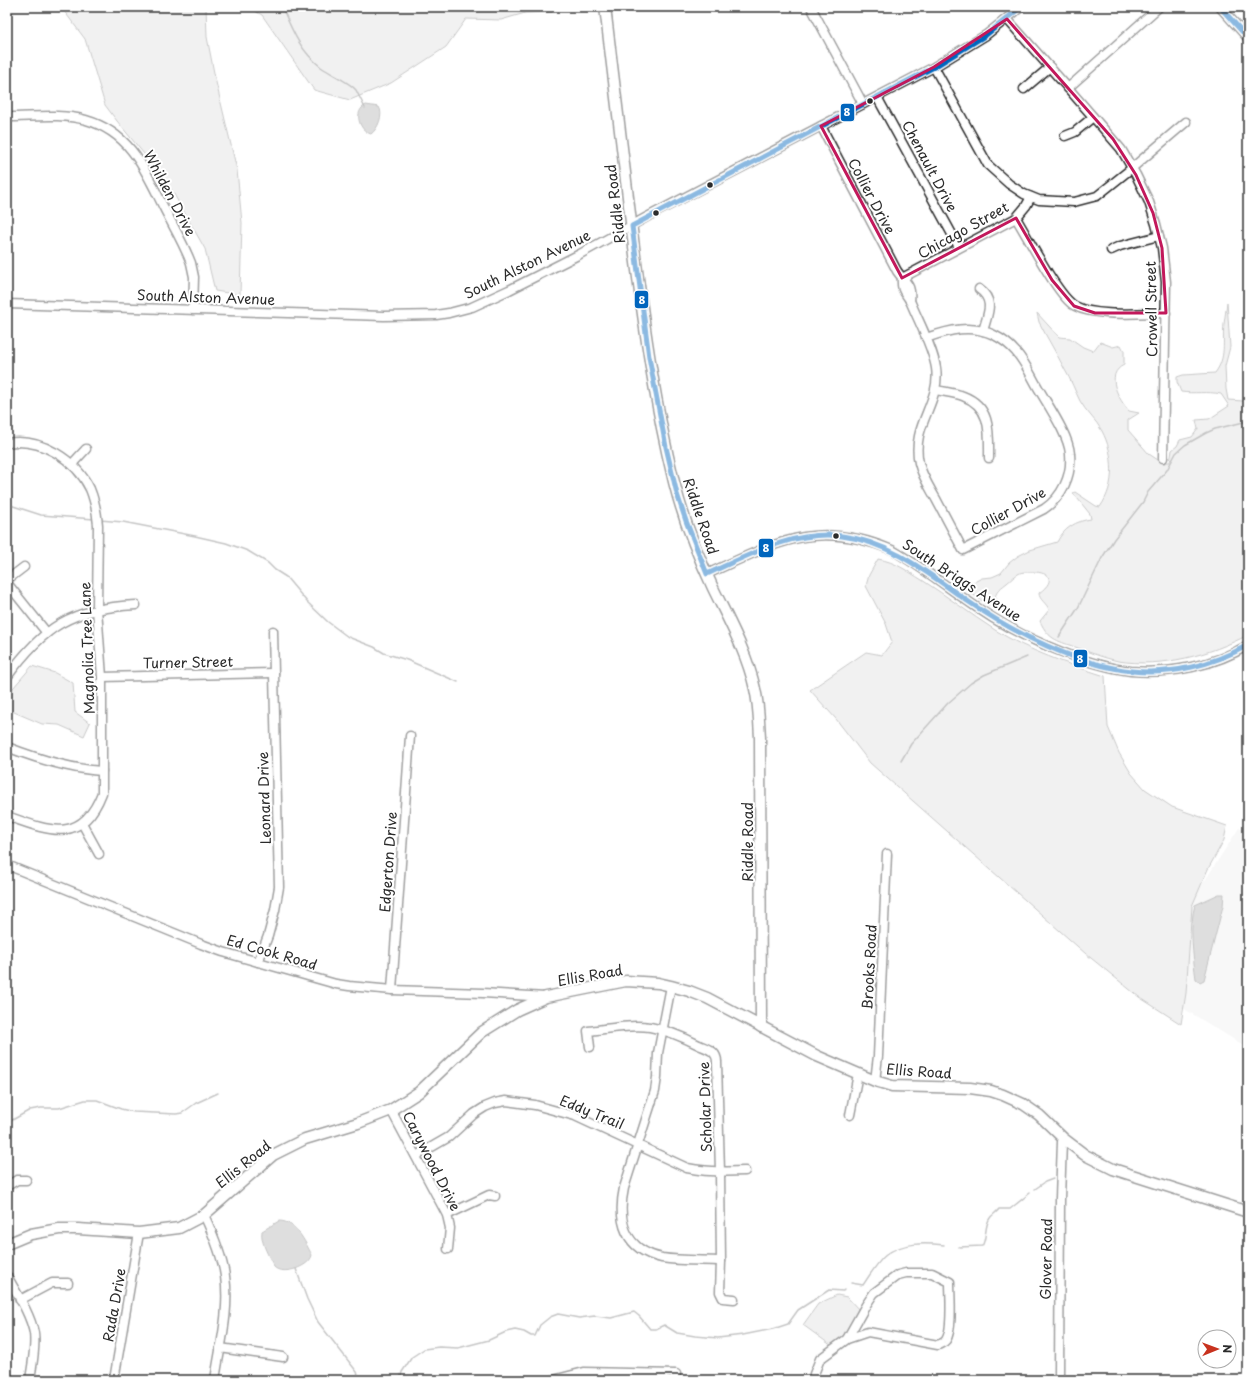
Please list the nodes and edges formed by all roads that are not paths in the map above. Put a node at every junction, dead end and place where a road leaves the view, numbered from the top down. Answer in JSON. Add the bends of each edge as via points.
{"nodes":[{"id":1,"x":605,"y":7,"type":"edge"},
{"id":2,"x":811,"y":7,"type":"edge"},
{"id":3,"x":1021,"y":7,"type":"edge"},
{"id":4,"x":1159,"y":7,"type":"edge"},
{"id":5,"x":1220,"y":7,"type":"edge"},
{"id":6,"x":1007,"y":19,"type":"junction"},
{"id":7,"x":1247,"y":34,"type":"edge"},
{"id":8,"x":934,"y":67,"type":"junction"},
{"id":9,"x":1050,"y":67,"type":"junction"},
{"id":10,"x":1068,"y":88,"type":"junction"},
{"id":11,"x":1024,"y":89,"type":"dead end"},
{"id":12,"x":877,"y":97,"type":"junction"},
{"id":13,"x":863,"y":104,"type":"junction"},
{"id":14,"x":7,"y":117,"type":"edge"},
{"id":15,"x":1093,"y":117,"type":"junction"},
{"id":16,"x":1186,"y":122,"type":"dead end"},
{"id":17,"x":821,"y":126,"type":"junction"},
{"id":18,"x":1065,"y":136,"type":"dead end"},
{"id":19,"x":1132,"y":168,"type":"junction"},
{"id":20,"x":1030,"y":197,"type":"junction"},
{"id":21,"x":1016,"y":218,"type":"junction"},
{"id":22,"x":632,"y":226,"type":"junction"},
{"id":23,"x":1159,"y":236,"type":"junction"},
{"id":24,"x":959,"y":247,"type":"junction"},
{"id":25,"x":1110,"y":250,"type":"dead end"},
{"id":26,"x":902,"y":278,"type":"junction"},
{"id":27,"x":980,"y":289,"type":"dead end"},
{"id":28,"x":7,"y":304,"type":"edge"},
{"id":29,"x":193,"y":310,"type":"junction"},
{"id":30,"x":1166,"y":313,"type":"junction"},
{"id":31,"x":983,"y":331,"type":"junction"},
{"id":32,"x":926,"y":338,"type":"junction"},
{"id":33,"x":936,"y":390,"type":"junction"},
{"id":34,"x":7,"y":443,"type":"edge"},
{"id":35,"x":86,"y":449,"type":"dead end"},
{"id":36,"x":989,"y":458,"type":"dead end"},
{"id":37,"x":1164,"y":458,"type":"dead end"},
{"id":38,"x":72,"y":464,"type":"junction"},
{"id":39,"x":24,"y":567,"type":"dead end"},
{"id":40,"x":707,"y":574,"type":"junction"},
{"id":41,"x":7,"y":582,"type":"edge"},
{"id":42,"x":136,"y":605,"type":"dead end"},
{"id":43,"x":97,"y":609,"type":"junction"},
{"id":44,"x":273,"y":631,"type":"dead end"},
{"id":45,"x":47,"y":633,"type":"junction"},
{"id":46,"x":1248,"y":645,"type":"edge"},
{"id":47,"x":274,"y":673,"type":"junction"},
{"id":48,"x":7,"y":677,"type":"edge"},
{"id":49,"x":102,"y":677,"type":"junction"},
{"id":50,"x":410,"y":736,"type":"dead end"},
{"id":51,"x":7,"y":747,"type":"edge"},
{"id":52,"x":102,"y":771,"type":"junction"},
{"id":53,"x":7,"y":816,"type":"edge"},
{"id":54,"x":82,"y":823,"type":"junction"},
{"id":55,"x":99,"y":854,"type":"dead end"},
{"id":56,"x":887,"y":854,"type":"dead end"},
{"id":57,"x":7,"y":865,"type":"edge"},
{"id":58,"x":258,"y":962,"type":"junction"},
{"id":59,"x":670,"y":986,"type":"junction"},
{"id":60,"x":392,"y":990,"type":"junction"},
{"id":61,"x":546,"y":997,"type":"junction"},
{"id":62,"x":761,"y":1027,"type":"junction"},
{"id":63,"x":662,"y":1030,"type":"junction"},
{"id":64,"x":590,"y":1047,"type":"dead end"},
{"id":65,"x":858,"y":1074,"type":"junction"},
{"id":66,"x":875,"y":1081,"type":"junction"},
{"id":67,"x":391,"y":1110,"type":"junction"},
{"id":68,"x":850,"y":1115,"type":"dead end"},
{"id":69,"x":1064,"y":1139,"type":"junction"},
{"id":70,"x":638,"y":1146,"type":"junction"},
{"id":71,"x":416,"y":1156,"type":"junction"},
{"id":72,"x":745,"y":1171,"type":"dead end"},
{"id":73,"x":720,"y":1172,"type":"junction"},
{"id":74,"x":26,"y":1180,"type":"dead end"},
{"id":75,"x":7,"y":1186,"type":"edge"},
{"id":76,"x":495,"y":1196,"type":"dead end"},
{"id":77,"x":1248,"y":1212,"type":"edge"},
{"id":78,"x":204,"y":1215,"type":"junction"},
{"id":79,"x":447,"y":1215,"type":"junction"},
{"id":80,"x":139,"y":1234,"type":"junction"},
{"id":81,"x":7,"y":1244,"type":"edge"},
{"id":82,"x":448,"y":1249,"type":"dead end"},
{"id":83,"x":721,"y":1261,"type":"junction"},
{"id":84,"x":7,"y":1276,"type":"edge"},
{"id":85,"x":68,"y":1283,"type":"dead end"},
{"id":86,"x":734,"y":1299,"type":"dead end"},
{"id":87,"x":20,"y":1300,"type":"junction"},
{"id":88,"x":858,"y":1322,"type":"junction"},
{"id":89,"x":868,"y":1332,"type":"junction"},
{"id":90,"x":847,"y":1339,"type":"junction"},
{"id":91,"x":220,"y":1348,"type":"junction"},
{"id":92,"x":283,"y":1357,"type":"dead end"},
{"id":93,"x":676,"y":1374,"type":"dead end"},
{"id":94,"x":635,"y":1376,"type":"edge"},
{"id":95,"x":30,"y":1380,"type":"edge"},
{"id":96,"x":114,"y":1380,"type":"edge"},
{"id":97,"x":215,"y":1380,"type":"edge"},
{"id":98,"x":553,"y":1380,"type":"edge"},
{"id":99,"x":813,"y":1380,"type":"edge"},
{"id":100,"x":1058,"y":1380,"type":"edge"}],
"edges":[{"from":1,"to":22,"type":"main road","name":"Riddle Road"},
{"from":2,"to":13,"type":"street"},
{"from":3,"to":6,"type":"street","name":"South Alston Avenue"},
{"from":4,"to":10,"type":"street"},
{"from":5,"to":7,"type":"street"},
{"from":6,"to":8,"type":"street","name":"South Alston Avenue"},
{"from":6,"to":9,"type":"street","name":"Crowell Street"},
{"from":8,"to":12,"type":"street","name":"South Alston Avenue"},
{"from":8,"to":20,"type":"street","via":[[988,165],[1009,184]]},
{"from":9,"to":10,"type":"street","name":"Crowell Street"},
{"from":9,"to":11,"type":"street"},
{"from":10,"to":15,"type":"street","name":"Crowell Street"},
{"from":12,"to":13,"type":"street","name":"South Alston Avenue"},
{"from":12,"to":24,"type":"street","name":"Chenault Drive"},
{"from":13,"to":17,"type":"street","name":"South Alston Avenue"},
{"from":14,"to":29,"type":"street","name":"Whilden Drive","via":[[58,116],[86,120],[109,130],[130,148],[145,169],[191,263],[194,277]]},
{"from":15,"to":18,"type":"street","via":[[1076,132]]},
{"from":15,"to":19,"type":"street","name":"Crowell Street","via":[[1120,149]]},
{"from":16,"to":19,"type":"street"},
{"from":17,"to":22,"type":"street","name":"South Alston Avenue"},
{"from":17,"to":26,"type":"street","name":"Collier Drive"},
{"from":19,"to":20,"type":"street","via":[[1091,198],[1074,202]]},
{"from":19,"to":23,"type":"street","name":"Crowell Street","via":[[1149,202]]},
{"from":20,"to":21,"type":"street","name":"Chicago Street"},
{"from":21,"to":24,"type":"street","name":"Chicago Street"},
{"from":21,"to":30,"type":"street","via":[[1052,280],[1062,295],[1074,306],[1100,313]]},
{"from":22,"to":29,"type":"street","name":"South Alston Avenue","via":[[509,290],[449,313],[384,316]]},
{"from":22,"to":40,"type":"main road","name":"Riddle Road","via":[[649,357],[666,447],[686,521]]},
{"from":23,"to":25,"type":"street"},
{"from":23,"to":30,"type":"street","name":"Crowell Street","via":[[1165,266]]},
{"from":24,"to":26,"type":"street","name":"Chicago Street"},
{"from":26,"to":32,"type":"street","name":"Collier Drive","via":[[901,286]]},
{"from":27,"to":31,"type":"street","via":[[985,292],[990,302]]},
{"from":28,"to":29,"type":"street","name":"South Alston Avenue"},
{"from":30,"to":37,"type":"street","name":"Crowell Street"},
{"from":31,"to":32,"type":"street","name":"Collier Drive","via":[[953,330]]},
{"from":31,"to":33,"type":"street","name":"Collier Drive","via":[[1002,340],[1022,360],[1068,443],[1070,462],[1065,485],[1052,503],[963,550],[924,477],[919,462],[920,434]]},
{"from":32,"to":33,"type":"street","name":"Collier Drive","via":[[936,367]]},
{"from":33,"to":36,"type":"street","via":[[962,396],[979,407],[989,427]]},
{"from":34,"to":38,"type":"street","name":"Magnolia Tree Lane","via":[[39,445]]},
{"from":35,"to":38,"type":"street"},
{"from":38,"to":43,"type":"street","name":"Magnolia Tree Lane","via":[[90,490],[97,513]]},
{"from":39,"to":41,"type":"street"},
{"from":40,"to":46,"type":"street","name":"South Briggs Avenue","via":[[782,542],[808,536],[841,536],[868,541],[892,550],[1006,626],[1042,643],[1099,664],[1131,671],[1161,671],[1218,659]]},
{"from":40,"to":62,"type":"main road","name":"Riddle Road","via":[[743,650],[757,701],[760,745]]},
{"from":41,"to":45,"type":"street"},
{"from":42,"to":43,"type":"street"},
{"from":43,"to":45,"type":"street","via":[[76,615]]},
{"from":43,"to":49,"type":"street","name":"Magnolia Tree Lane"},
{"from":44,"to":47,"type":"street","name":"Leonard Drive"},
{"from":45,"to":48,"type":"street","via":[[37,640]]},
{"from":47,"to":49,"type":"street","name":"Turner Street"},
{"from":47,"to":58,"type":"street","name":"Leonard Drive","via":[[278,887],[274,916]]},
{"from":49,"to":52,"type":"street","name":"Magnolia Tree Lane"},
{"from":50,"to":60,"type":"street","name":"Edgerton Drive"},
{"from":51,"to":52,"type":"street","via":[[62,765]]},
{"from":52,"to":54,"type":"street","name":"Magnolia Tree Lane","via":[[102,793],[98,804]]},
{"from":53,"to":54,"type":"street","via":[[55,830]]},
{"from":54,"to":55,"type":"street"},
{"from":56,"to":66,"type":"street","name":"Brooks Road"},
{"from":57,"to":58,"type":"street","name":"Ed Cook Road","via":[[201,944]]},
{"from":58,"to":60,"type":"street","name":"Ed Cook Road","via":[[336,984]]},
{"from":59,"to":61,"type":"main road","name":"Ellis Road","via":[[626,981]]},
{"from":59,"to":62,"type":"main road","name":"Ellis Road","via":[[707,998]]},
{"from":59,"to":63,"type":"street"},
{"from":60,"to":61,"type":"street","name":"Ed Cook Road"},
{"from":61,"to":67,"type":"main road","name":"Ellis Road","via":[[517,1010],[482,1032],[419,1092]]},
{"from":62,"to":65,"type":"main road","name":"Ellis Road"},
{"from":63,"to":64,"type":"street","name":"Scholar Drive","via":[[643,1027],[588,1031]]},
{"from":63,"to":70,"type":"street","via":[[656,1086]]},
{"from":63,"to":73,"type":"street","name":"Scholar Drive","via":[[707,1048],[717,1057]]},
{"from":65,"to":66,"type":"main road","name":"Ellis Road"},
{"from":65,"to":68,"type":"street"},
{"from":66,"to":69,"type":"main road","name":"Ellis Road","via":[[892,1086],[991,1091],[1032,1110]]},
{"from":67,"to":71,"type":"street","name":"Carywood Drive"},
{"from":67,"to":78,"type":"main road","name":"Ellis Road","via":[[304,1139],[273,1155]]},
{"from":69,"to":77,"type":"main road","name":"Ellis Road","via":[[1085,1155],[1113,1169]]},
{"from":69,"to":100,"type":"street","name":"Glover Road","via":[[1060,1198]]},
{"from":70,"to":71,"type":"street","name":"Eddy Trail","via":[[575,1116],[534,1105],[506,1101],[485,1107],[449,1137]]},
{"from":70,"to":73,"type":"street","name":"Eddy Trail","via":[[687,1168]]},
{"from":70,"to":83,"type":"street","via":[[621,1204],[621,1215],[629,1236],[645,1251],[661,1257]]},
{"from":71,"to":79,"type":"street","name":"Carywood Drive"},
{"from":72,"to":73,"type":"street","name":"Eddy Trail"},
{"from":73,"to":83,"type":"street","name":"Scholar Drive"},
{"from":74,"to":75,"type":"street","via":[[17,1180]]},
{"from":76,"to":79,"type":"street","via":[[489,1196]]},
{"from":78,"to":80,"type":"main road","name":"Ellis Road","via":[[179,1228]]},
{"from":78,"to":91,"type":"street","via":[[225,1276],[226,1304]]},
{"from":79,"to":82,"type":"street","name":"Carywood Drive","via":[[450,1228]]},
{"from":80,"to":81,"type":"main road","name":"Ellis Road","via":[[59,1229],[31,1234]]},
{"from":80,"to":96,"type":"street","name":"Rada Drive"},
{"from":83,"to":86,"type":"street","name":"Scholar Drive","via":[[720,1292],[723,1298]]},
{"from":84,"to":87,"type":"street"},
{"from":85,"to":87,"type":"street","via":[[52,1283]]},
{"from":87,"to":95,"type":"street","via":[[34,1334]]},
{"from":88,"to":89,"type":"street"},
{"from":88,"to":89,"type":"street","via":[[874,1293],[898,1275],[906,1272],[932,1273],[950,1282],[949,1336],[945,1342],[938,1345]]},
{"from":88,"to":90,"type":"street"},
{"from":89,"to":90,"type":"street"},
{"from":90,"to":99,"type":"street","via":[[820,1359]]},
{"from":91,"to":92,"type":"street"},
{"from":91,"to":97,"type":"street"},
{"from":93,"to":94,"type":"street"},
{"from":94,"to":98,"type":"street","via":[[584,1372]]}]}
